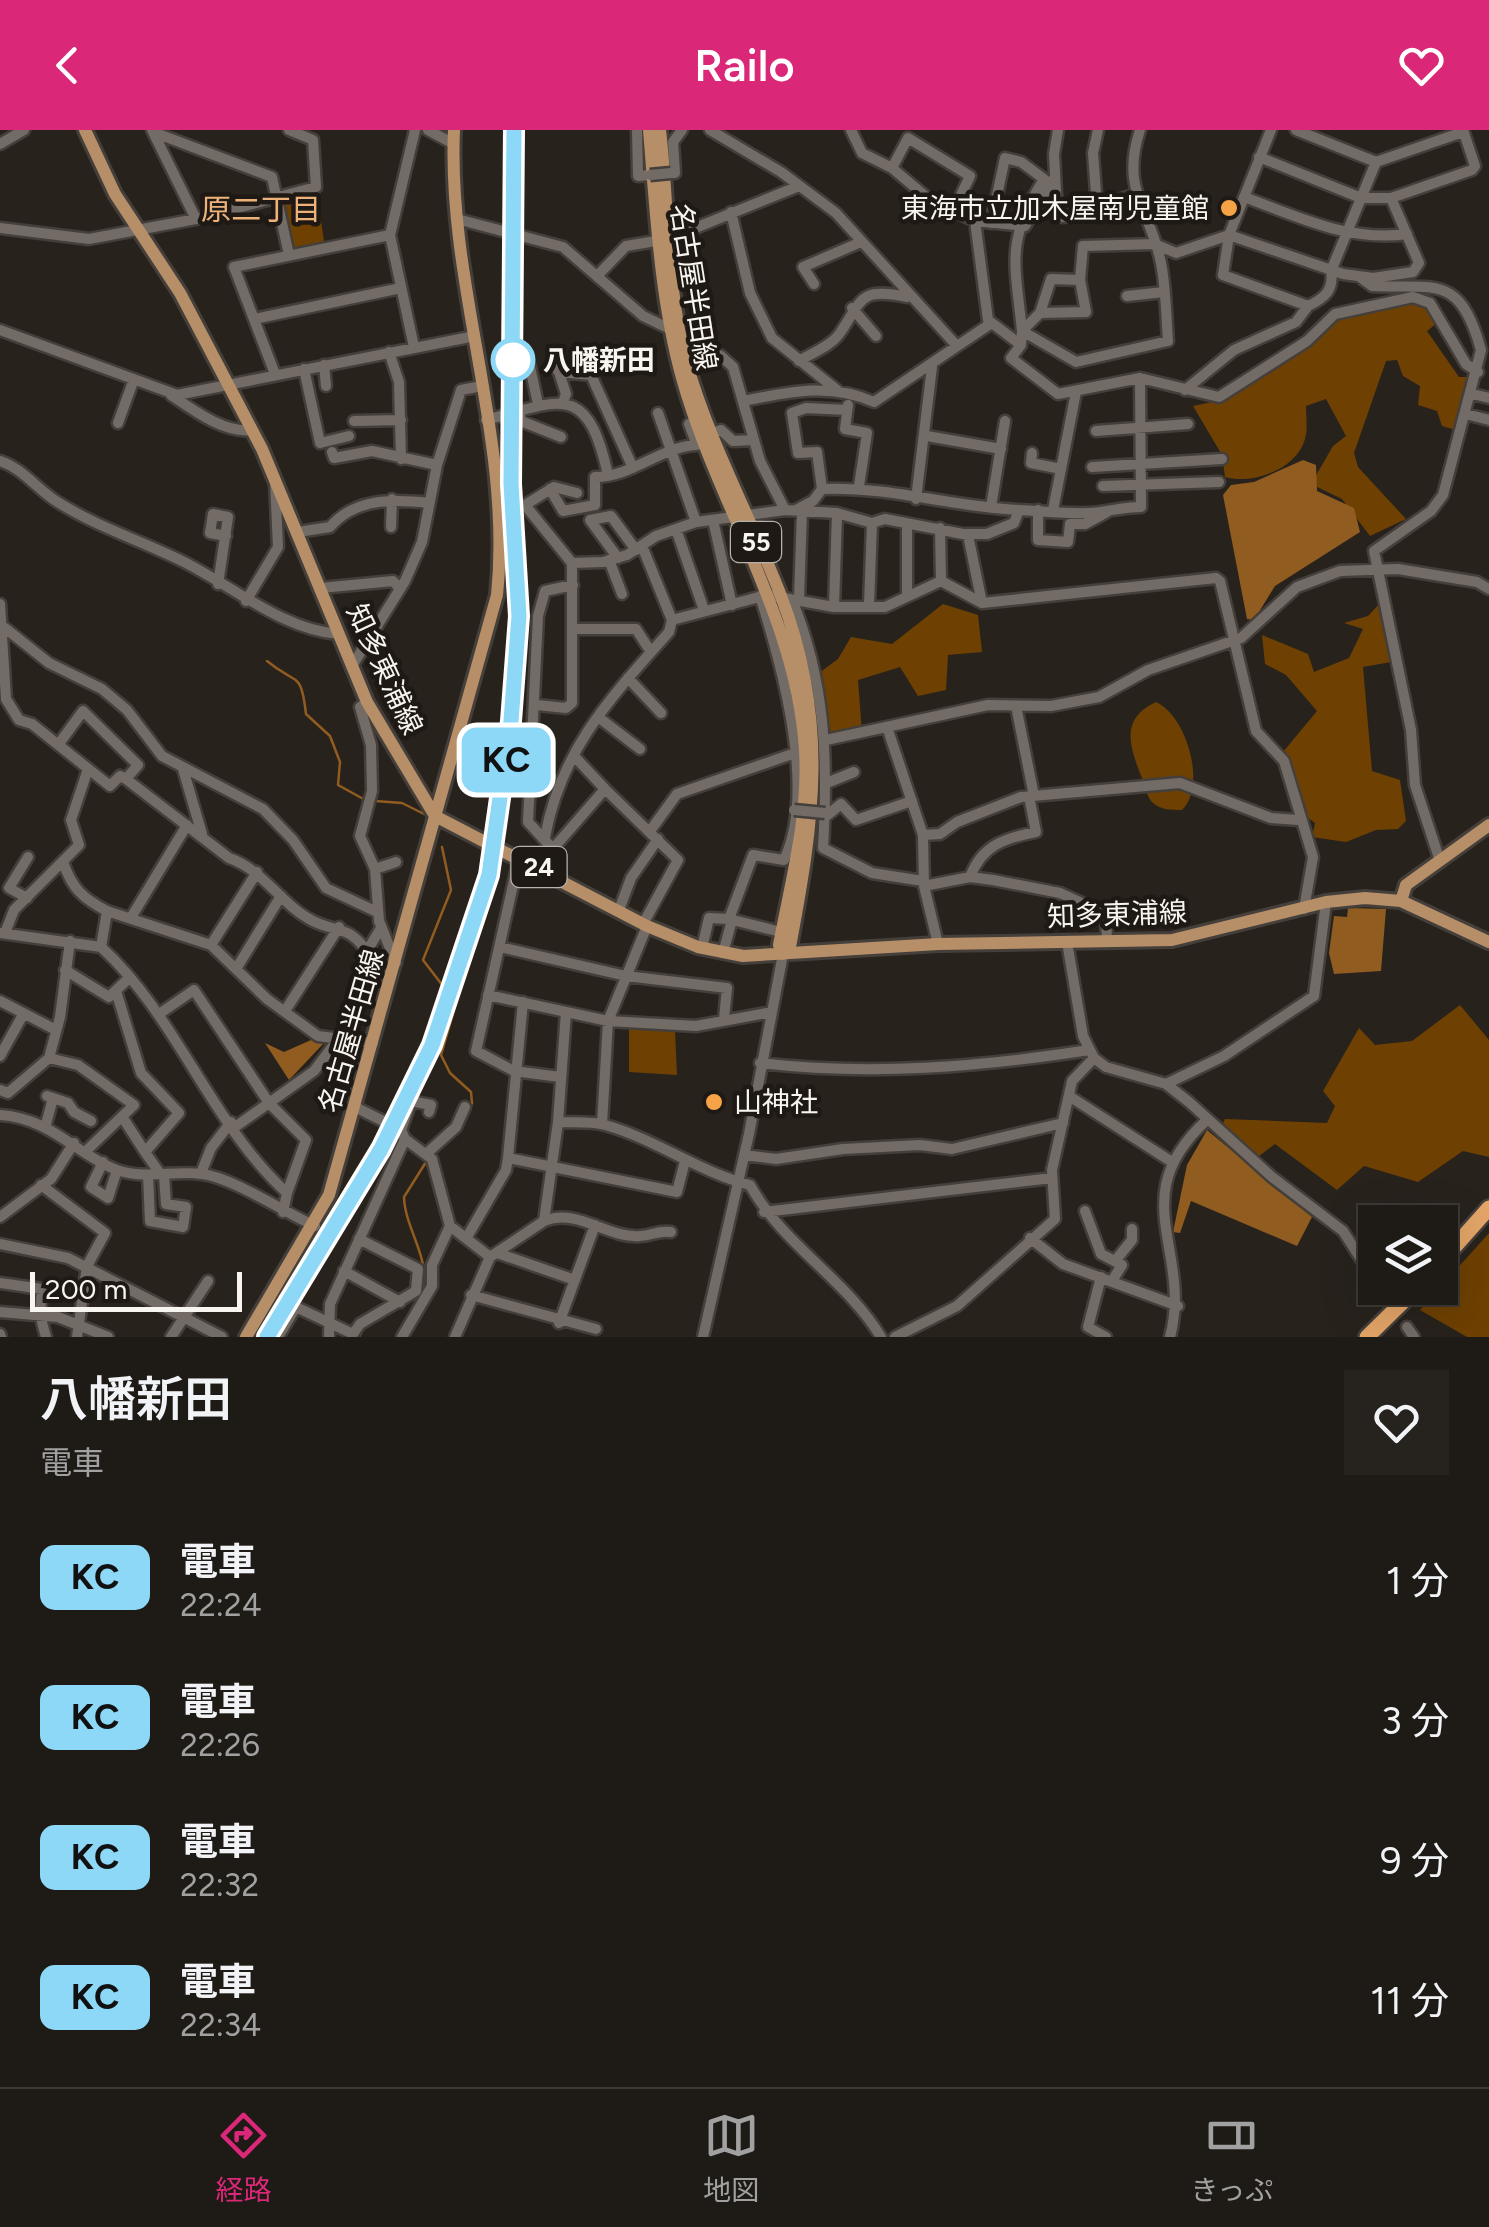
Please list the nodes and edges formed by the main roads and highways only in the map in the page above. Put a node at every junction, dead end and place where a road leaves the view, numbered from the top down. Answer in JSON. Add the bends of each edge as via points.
{"nodes":[{"id":1,"x":85,"y":130,"type":"edge"},
{"id":2,"x":649,"y":130,"type":"edge"},
{"id":3,"x":660,"y":130,"type":"edge"},
{"id":4,"x":454,"y":137,"type":"edge"},
{"id":5,"x":664,"y":241,"type":"junction"},
{"id":6,"x":741,"y":517,"type":"junction"},
{"id":7,"x":780,"y":597,"type":"junction"},
{"id":8,"x":436,"y":816,"type":"junction"},
{"id":9,"x":1489,"y":825,"type":"edge"},
{"id":10,"x":1400,"y":901,"type":"junction"},
{"id":11,"x":1489,"y":942,"type":"edge"},
{"id":12,"x":783,"y":954,"type":"junction"},
{"id":13,"x":1489,"y":1208,"type":"edge"},
{"id":14,"x":1489,"y":1223,"type":"edge"},
{"id":15,"x":1458,"y":1243,"type":"edge"},
{"id":16,"x":1458,"y":1258,"type":"edge"},
{"id":17,"x":1400,"y":1305,"type":"edge"},
{"id":18,"x":1414,"y":1305,"type":"edge"},
{"id":19,"x":246,"y":1337,"type":"edge"},
{"id":20,"x":1367,"y":1337,"type":"edge"},
{"id":21,"x":1381,"y":1337,"type":"edge"}],
"edges":[{"from":1,"to":8,"type":"main road","name":"知多東浦線","via":[[252,430],[367,702]]},
{"from":2,"to":5,"type":"main road","name":"名古屋半田線","number":"55"},
{"from":3,"to":5,"type":"main road","name":"名古屋半田線","number":"55"},
{"from":4,"to":8,"type":"main road","name":"名古屋半田線","via":[[457,218],[500,532],[496,594]]},
{"from":5,"to":6,"type":"main road","name":"名古屋半田線","number":"55","via":[[682,340]]},
{"from":5,"to":6,"type":"main road","name":"名古屋半田線","number":"55","via":[[670,329],[696,421]]},
{"from":6,"to":7,"type":"main road","name":"名古屋半田線","number":"55"},
{"from":7,"to":12,"type":"main road","name":"名古屋半田線","number":"55","via":[[806,752]]},
{"from":7,"to":12,"type":"main road","name":"名古屋半田線","number":"55","via":[[801,658],[815,770],[812,830],[790,947]]},
{"from":8,"to":12,"type":"main road","name":"知多東浦線","number":"24","via":[[702,948]]},
{"from":8,"to":19,"type":"main road","name":"名古屋半田線","via":[[329,1195]]},
{"from":9,"to":10,"type":"main road","via":[[1406,885]]},
{"from":10,"to":11,"type":"main road"},
{"from":10,"to":12,"type":"main road","name":"知多東浦線","number":"24","via":[[1326,902],[1202,936]]},
{"from":13,"to":15,"type":"highway"},
{"from":14,"to":16,"type":"highway"},
{"from":17,"to":20,"type":"highway"},
{"from":18,"to":21,"type":"highway"}]}
